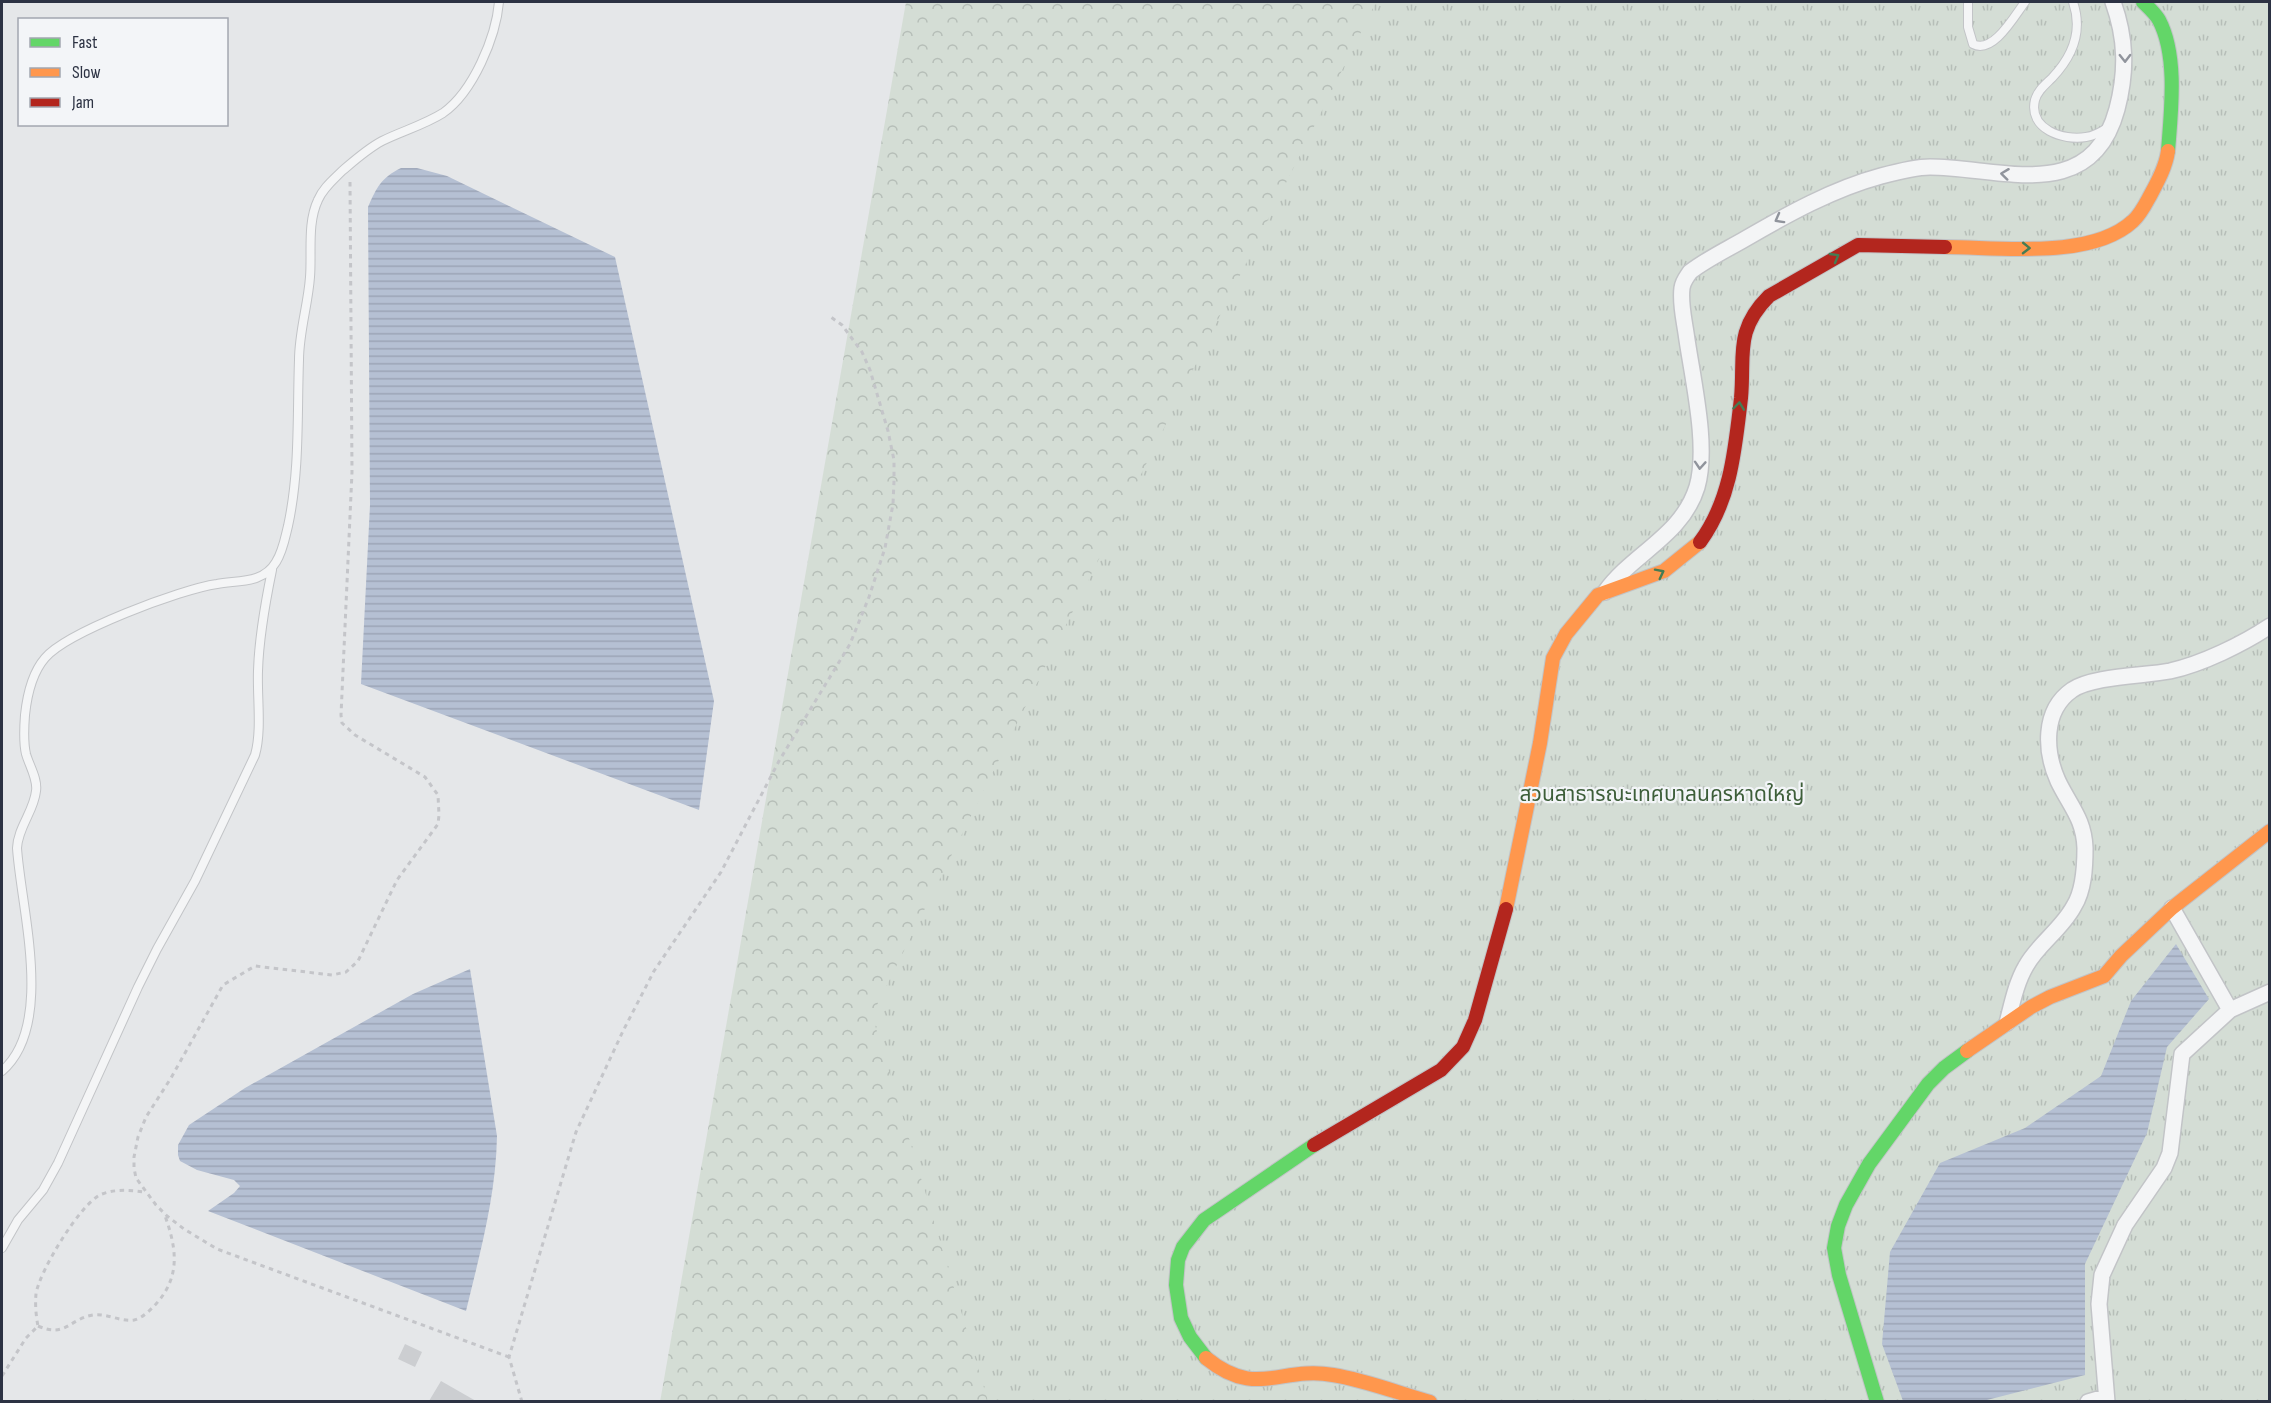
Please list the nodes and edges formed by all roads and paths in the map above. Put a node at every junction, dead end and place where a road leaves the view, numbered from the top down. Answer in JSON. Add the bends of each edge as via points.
{"nodes":[{"id":1,"x":499,"y":2,"type":"edge"},
{"id":2,"x":1968,"y":2,"type":"edge"},
{"id":3,"x":2025,"y":2,"type":"edge"},
{"id":4,"x":2073,"y":2,"type":"edge"},
{"id":5,"x":2113,"y":2,"type":"edge"},
{"id":6,"x":2143,"y":2,"type":"edge"},
{"id":7,"x":2109,"y":128,"type":"junction"},
{"id":8,"x":350,"y":164,"type":"junction"},
{"id":9,"x":828,"y":315,"type":"dead end"},
{"id":10,"x":272,"y":568,"type":"junction"},
{"id":11,"x":1605,"y":592,"type":"junction"},
{"id":12,"x":2270,"y":626,"type":"edge"},
{"id":13,"x":2270,"y":831,"type":"edge"},
{"id":14,"x":2172,"y":908,"type":"junction"},
{"id":15,"x":2270,"y":992,"type":"edge"},
{"id":16,"x":2230,"y":1010,"type":"junction"},
{"id":17,"x":2007,"y":1023,"type":"junction"},
{"id":18,"x":2,"y":1071,"type":"edge"},
{"id":19,"x":146,"y":1192,"type":"junction"},
{"id":20,"x":163,"y":1212,"type":"junction"},
{"id":21,"x":2,"y":1248,"type":"edge"},
{"id":22,"x":38,"y":1326,"type":"junction"},
{"id":23,"x":509,"y":1357,"type":"junction"},
{"id":24,"x":2,"y":1376,"type":"edge"},
{"id":25,"x":2106,"y":1400,"type":"edge"},
{"id":26,"x":522,"y":1401,"type":"edge"},
{"id":27,"x":1430,"y":1401,"type":"edge"},
{"id":28,"x":1877,"y":1401,"type":"edge"},
{"id":29,"x":2088,"y":1401,"type":"edge"}],
"edges":[{"from":1,"to":8,"type":"lane","via":[[486,51],[455,101],[435,118],[371,148]]},
{"from":2,"to":3,"type":"lane","via":[[1969,36],[1973,44],[1982,47],[2008,26]]},
{"from":4,"to":7,"type":"lane","via":[[2077,12],[2075,44],[2068,59],[2039,90],[2035,113],[2045,128],[2064,137],[2086,137]]},
{"from":5,"to":7,"type":"street","one_way":true,"via":[[2122,28],[2125,65],[2118,105]]},
{"from":11,"to":6,"type":"street","one_way":true,"via":[[1649,578],[1679,562],[1713,525],[1724,501],[1732,466],[1744,337],[1754,312],[1769,296],[1858,245],[2071,246],[2112,234],[2133,220],[2145,205],[2167,158],[2172,118],[2167,45],[2158,18]]},
{"from":7,"to":11,"type":"street","one_way":true,"via":[[2091,154],[2053,174],[2016,175],[1928,167],[1881,176],[1780,218],[1690,272],[1684,280],[1681,300],[1698,417],[1699,480],[1679,521]]},
{"from":8,"to":10,"type":"lane","via":[[324,189],[313,214],[310,283],[298,358],[294,489],[283,547]]},
{"from":8,"to":19,"type":"path","via":[[352,472],[342,723],[425,777],[436,791],[439,815],[433,832],[397,880],[351,969],[332,975],[255,966],[223,985],[138,1137],[134,1168]]},
{"from":9,"to":23,"type":"path","via":[[842,325],[862,352],[894,460],[893,504],[878,572],[842,659],[779,761],[721,872],[665,952],[623,1031],[576,1132]]},
{"from":10,"to":18,"type":"lane","via":[[258,579],[180,592],[110,621],[60,645],[38,668],[28,697],[24,729],[26,754],[37,790],[19,832],[17,848],[31,956],[30,997],[20,1047]]},
{"from":10,"to":21,"type":"lane","via":[[260,638],[255,754],[192,888],[157,949],[58,1163]]},
{"from":11,"to":27,"type":"street","via":[[1583,611],[1553,658],[1502,929],[1475,1020],[1462,1047],[1441,1070],[1317,1143],[1204,1220],[1178,1260],[1176,1298],[1185,1328],[1202,1354],[1229,1374],[1257,1380],[1318,1373],[1335,1375]]},
{"from":12,"to":17,"type":"street","via":[[2201,660],[2172,670],[2090,684],[2074,689],[2058,703],[2050,724],[2050,752],[2059,783],[2082,826],[2083,878],[2074,906],[2025,968]]},
{"from":13,"to":14,"type":"street"},
{"from":14,"to":16,"type":"street"},
{"from":14,"to":17,"type":"street","via":[[2104,976],[2040,1002]]},
{"from":15,"to":16,"type":"street"},
{"from":16,"to":25,"type":"street","via":[[2182,1054],[2170,1153],[2125,1225],[2102,1275],[2099,1304]]},
{"from":17,"to":28,"type":"street","via":[[1928,1084],[1856,1184],[1838,1226],[1834,1248],[1839,1275]]},
{"from":19,"to":20,"type":"path"},
{"from":19,"to":22,"type":"path","via":[[102,1194],[75,1220],[36,1293]]},
{"from":20,"to":22,"type":"path","via":[[174,1244],[174,1265],[166,1291],[143,1316],[131,1320],[89,1316],[58,1331]]},
{"from":20,"to":23,"type":"path","via":[[200,1240],[235,1257]]},
{"from":22,"to":24,"type":"path"},
{"from":23,"to":26,"type":"path"},
{"from":25,"to":29,"type":"street"}]}
